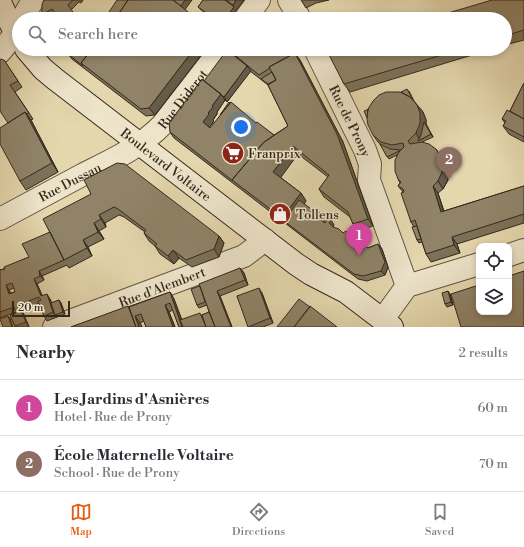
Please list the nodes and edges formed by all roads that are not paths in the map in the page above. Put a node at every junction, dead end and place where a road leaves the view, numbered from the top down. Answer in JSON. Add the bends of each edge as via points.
{"nodes":[{"id":1,"x":33,"y":0,"type":"edge"},
{"id":2,"x":259,"y":0,"type":"edge"},
{"id":3,"x":289,"y":0,"type":"edge"},
{"id":4,"x":0,"y":2,"type":"edge"},
{"id":5,"x":28,"y":12,"type":"edge"},
{"id":6,"x":250,"y":12,"type":"edge"},
{"id":7,"x":296,"y":12,"type":"edge"},
{"id":8,"x":12,"y":21,"type":"edge"},
{"id":9,"x":12,"y":41,"type":"edge"},
{"id":10,"x":0,"y":52,"type":"edge"},
{"id":11,"x":35,"y":56,"type":"edge"},
{"id":12,"x":216,"y":56,"type":"edge"},
{"id":13,"x":319,"y":56,"type":"edge"},
{"id":14,"x":139,"y":145,"type":"junction"},
{"id":15,"x":0,"y":219,"type":"edge"},
{"id":16,"x":265,"y":240,"type":"junction"},
{"id":17,"x":524,"y":250,"type":"edge"},
{"id":18,"x":512,"y":254,"type":"edge"},
{"id":19,"x":476,"y":265,"type":"edge"},
{"id":20,"x":407,"y":286,"type":"junction"},
{"id":21,"x":381,"y":324,"type":"edge"},
{"id":22,"x":54,"y":327,"type":"edge"}],
"edges":[{"from":1,"to":5,"type":"street"},
{"from":2,"to":6,"type":"street"},
{"from":3,"to":7,"type":"street"},
{"from":4,"to":8,"type":"street","name":"Boulevard Voltaire"},
{"from":9,"to":10,"type":"street"},
{"from":11,"to":14,"type":"street","name":"Boulevard Voltaire","via":[[43,69]]},
{"from":12,"to":14,"type":"street","name":"Rue Diderot","via":[[163,124]]},
{"from":13,"to":20,"type":"street","name":"Rue de Prony","via":[[366,150],[370,164],[369,180]]},
{"from":14,"to":15,"type":"street","name":"Rue Dussau"},
{"from":14,"to":16,"type":"street","name":"Boulevard Voltaire"},
{"from":16,"to":21,"type":"street","name":"Boulevard Voltaire","via":[[312,274],[338,302]]},
{"from":16,"to":22,"type":"street","name":"Rue d'Alembert","via":[[244,256]]},
{"from":17,"to":18,"type":"street"},
{"from":19,"to":20,"type":"street"},
{"from":20,"to":21,"type":"street"}]}
